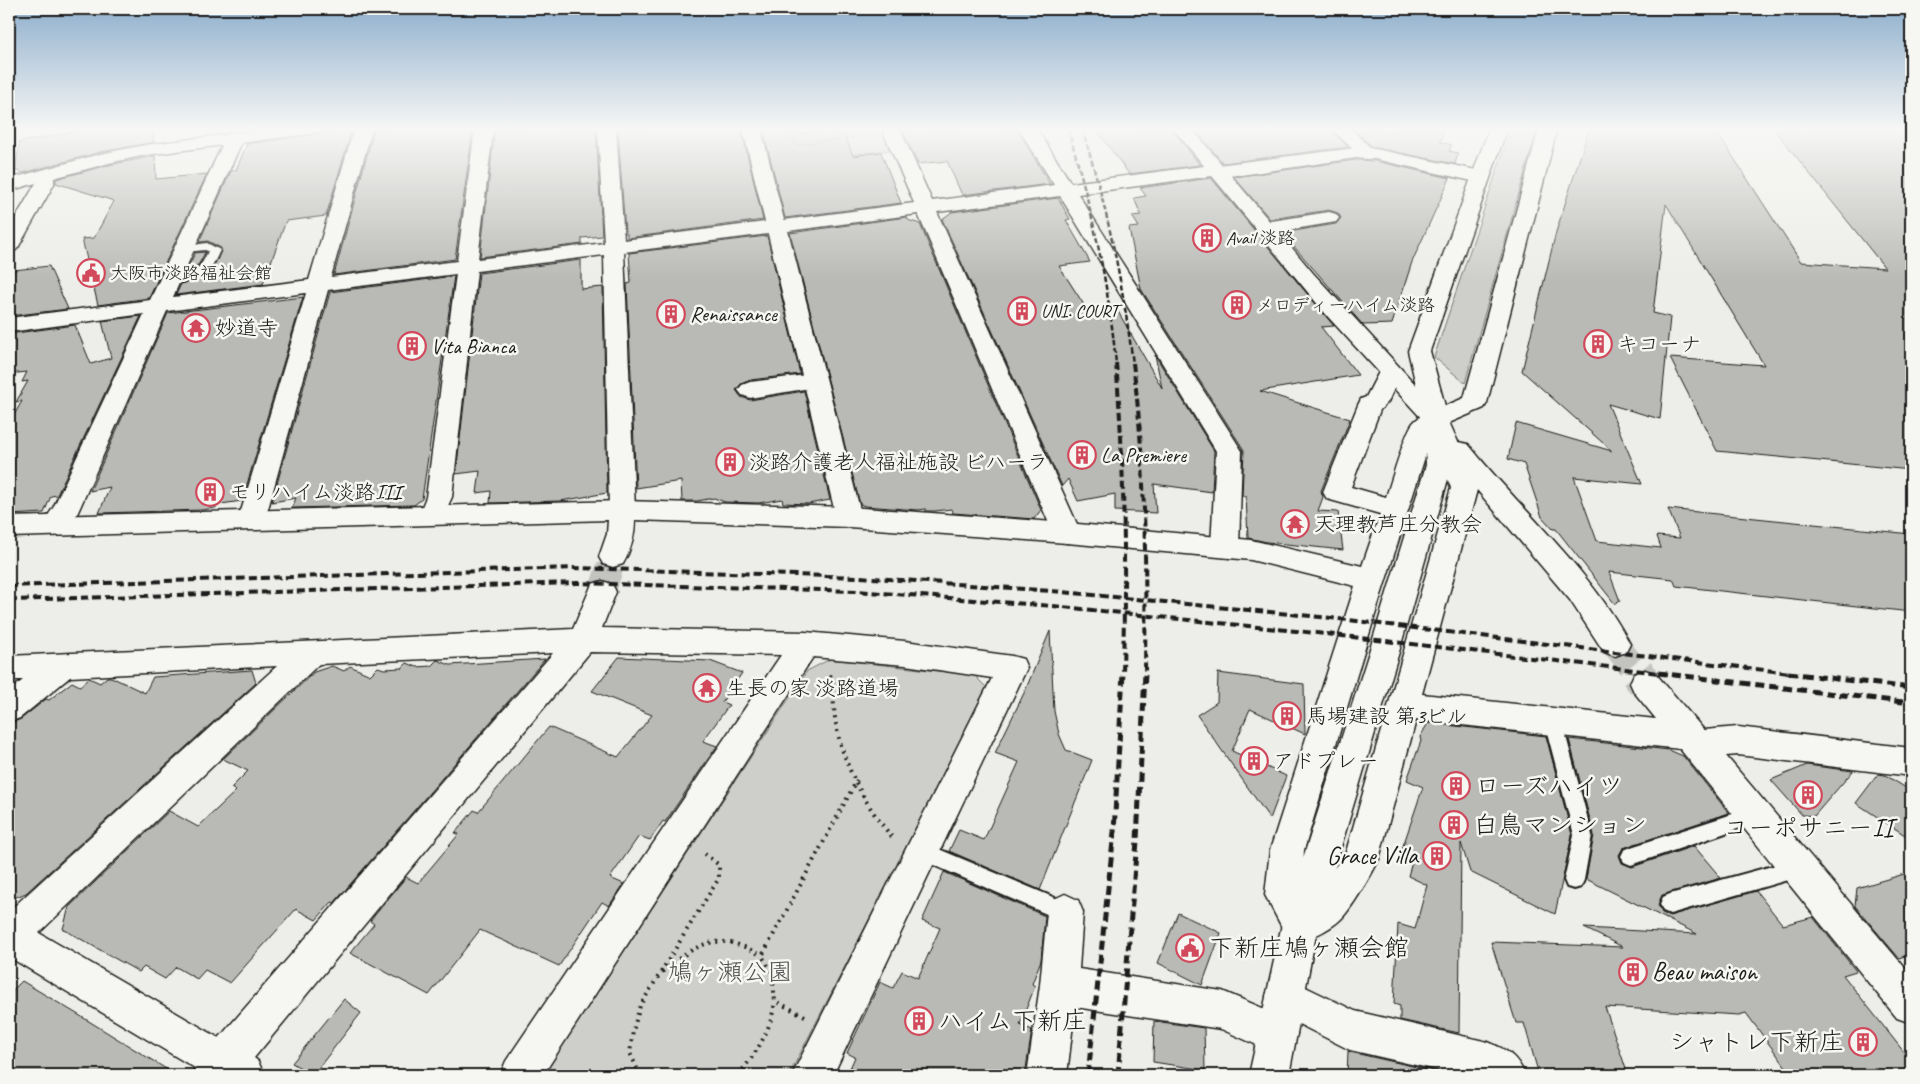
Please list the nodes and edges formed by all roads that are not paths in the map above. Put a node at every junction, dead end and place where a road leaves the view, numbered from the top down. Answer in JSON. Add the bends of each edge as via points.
{"nodes":[{"id":1,"x":28,"y":180,"type":"edge"},
{"id":2,"x":45,"y":180,"type":"edge"},
{"id":3,"x":217,"y":180,"type":"edge"},
{"id":4,"x":348,"y":180,"type":"edge"},
{"id":5,"x":478,"y":180,"type":"edge"},
{"id":6,"x":610,"y":180,"type":"edge"},
{"id":7,"x":764,"y":180,"type":"edge"},
{"id":8,"x":912,"y":180,"type":"edge"},
{"id":9,"x":1060,"y":180,"type":"edge"},
{"id":10,"x":1145,"y":180,"type":"edge"},
{"id":11,"x":1225,"y":180,"type":"edge"},
{"id":12,"x":1479,"y":180,"type":"edge"},
{"id":13,"x":1535,"y":180,"type":"edge"},
{"id":14,"x":9,"y":185,"type":"edge"},
{"id":15,"x":1066,"y":190,"type":"junction"},
{"id":16,"x":924,"y":208,"type":"junction"},
{"id":17,"x":1329,"y":218,"type":"dead end"},
{"id":18,"x":776,"y":227,"type":"junction"},
{"id":19,"x":1265,"y":228,"type":"junction"},
{"id":20,"x":9,"y":246,"type":"edge"},
{"id":21,"x":614,"y":248,"type":"junction"},
{"id":22,"x":185,"y":249,"type":"junction"},
{"id":23,"x":468,"y":266,"type":"junction"},
{"id":24,"x":170,"y":280,"type":"junction"},
{"id":25,"x":318,"y":285,"type":"junction"},
{"id":26,"x":158,"y":306,"type":"junction"},
{"id":27,"x":9,"y":325,"type":"edge"},
{"id":28,"x":1389,"y":373,"type":"junction"},
{"id":29,"x":814,"y":381,"type":"junction"},
{"id":30,"x":750,"y":390,"type":"dead end"},
{"id":31,"x":1436,"y":418,"type":"junction"},
{"id":32,"x":1395,"y":509,"type":"junction"},
{"id":33,"x":622,"y":510,"type":"junction"},
{"id":34,"x":432,"y":514,"type":"junction"},
{"id":35,"x":849,"y":517,"type":"junction"},
{"id":36,"x":249,"y":519,"type":"junction"},
{"id":37,"x":55,"y":526,"type":"junction"},
{"id":38,"x":9,"y":527,"type":"edge"},
{"id":39,"x":1067,"y":533,"type":"junction"},
{"id":40,"x":1225,"y":547,"type":"junction"},
{"id":41,"x":614,"y":557,"type":"tunnel mouth"},
{"id":42,"x":1372,"y":578,"type":"junction"},
{"id":43,"x":602,"y":592,"type":"tunnel mouth"},
{"id":44,"x":582,"y":640,"type":"junction"},
{"id":45,"x":805,"y":644,"type":"junction"},
{"id":46,"x":1615,"y":644,"type":"tunnel mouth"},
{"id":47,"x":312,"y":652,"type":"junction"},
{"id":48,"x":63,"y":665,"type":"junction"},
{"id":49,"x":9,"y":668,"type":"edge"},
{"id":50,"x":1646,"y":683,"type":"tunnel mouth"},
{"id":51,"x":1402,"y":705,"type":"junction"},
{"id":52,"x":9,"y":708,"type":"edge"},
{"id":53,"x":1553,"y":721,"type":"junction"},
{"id":54,"x":1692,"y":741,"type":"junction"},
{"id":55,"x":1911,"y":762,"type":"edge"},
{"id":56,"x":1754,"y":815,"type":"junction"},
{"id":57,"x":922,"y":851,"type":"junction"},
{"id":58,"x":1631,"y":856,"type":"dead end"},
{"id":59,"x":1798,"y":868,"type":"junction"},
{"id":60,"x":1574,"y":880,"type":"dead end"},
{"id":61,"x":1670,"y":904,"type":"dead end"},
{"id":62,"x":1065,"y":912,"type":"joint"},
{"id":63,"x":1300,"y":924,"type":"junction"},
{"id":64,"x":9,"y":936,"type":"edge"},
{"id":65,"x":1059,"y":985,"type":"junction"},
{"id":66,"x":1285,"y":996,"type":"junction"},
{"id":67,"x":1911,"y":1004,"type":"edge"},
{"id":68,"x":1277,"y":1034,"type":"junction"},
{"id":69,"x":227,"y":1071,"type":"edge"},
{"id":70,"x":520,"y":1075,"type":"edge"},
{"id":71,"x":812,"y":1075,"type":"edge"},
{"id":72,"x":1047,"y":1075,"type":"edge"},
{"id":73,"x":1269,"y":1075,"type":"edge"},
{"id":74,"x":1505,"y":1075,"type":"edge"}],
"edges":[{"from":1,"to":14,"type":"street"},
{"from":2,"to":20,"type":"street"},
{"from":3,"to":22,"type":"street"},
{"from":4,"to":25,"type":"street"},
{"from":5,"to":23,"type":"street"},
{"from":6,"to":21,"type":"street"},
{"from":7,"to":18,"type":"street"},
{"from":8,"to":16,"type":"street"},
{"from":9,"to":15,"type":"street"},
{"from":10,"to":15,"type":"street"},
{"from":11,"to":19,"type":"street"},
{"from":12,"to":31,"type":"street","via":[[1418,351]]},
{"from":13,"to":31,"type":"street","via":[[1475,403]]},
{"from":15,"to":16,"type":"street"},
{"from":15,"to":40,"type":"street","via":[[1229,451]]},
{"from":16,"to":18,"type":"street"},
{"from":16,"to":39,"type":"street"},
{"from":17,"to":19,"type":"street"},
{"from":18,"to":21,"type":"street"},
{"from":18,"to":29,"type":"street"},
{"from":19,"to":28,"type":"street"},
{"from":21,"to":23,"type":"street"},
{"from":21,"to":33,"type":"street"},
{"from":22,"to":24,"type":"street"},
{"from":22,"to":24,"type":"lane","via":[[207,246],[214,250],[202,273]]},
{"from":23,"to":25,"type":"street"},
{"from":23,"to":34,"type":"street","via":[[440,497]]},
{"from":24,"to":26,"type":"street"},
{"from":25,"to":26,"type":"street"},
{"from":25,"to":36,"type":"street","via":[[255,509]]},
{"from":26,"to":27,"type":"street"},
{"from":26,"to":37,"type":"street","via":[[65,512]]},
{"from":28,"to":31,"type":"street"},
{"from":28,"to":32,"type":"street","via":[[1376,402],[1370,406],[1336,492]]},
{"from":29,"to":30,"type":"street"},
{"from":29,"to":35,"type":"street"},
{"from":31,"to":32,"type":"street","via":[[1422,428]]},
{"from":31,"to":46,"type":"street","via":[[1484,483],[1570,580],[1602,621]]},
{"from":31,"to":51,"type":"street","via":[[1464,488]]},
{"from":31,"to":63,"type":"street","via":[[1439,465]]},
{"from":32,"to":42,"type":"street"},
{"from":33,"to":34,"type":"street"},
{"from":33,"to":35,"type":"street"},
{"from":33,"to":41,"type":"street","via":[[621,534]]},
{"from":34,"to":36,"type":"street"},
{"from":35,"to":39,"type":"street"},
{"from":36,"to":37,"type":"street"},
{"from":37,"to":38,"type":"street"},
{"from":39,"to":40,"type":"street"},
{"from":40,"to":42,"type":"street"},
{"from":42,"to":63,"type":"street","via":[[1287,850],[1283,895]]},
{"from":43,"to":44,"type":"street"},
{"from":44,"to":45,"type":"street"},
{"from":44,"to":47,"type":"street"},
{"from":44,"to":69,"type":"street"},
{"from":45,"to":57,"type":"street","via":[[905,653],[1012,668]]},
{"from":45,"to":70,"type":"street"},
{"from":47,"to":48,"type":"street"},
{"from":47,"to":64,"type":"street"},
{"from":48,"to":49,"type":"street"},
{"from":48,"to":52,"type":"street"},
{"from":50,"to":54,"type":"street"},
{"from":51,"to":53,"type":"street"},
{"from":51,"to":63,"type":"street","via":[[1361,859],[1328,907]]},
{"from":53,"to":54,"type":"street"},
{"from":53,"to":60,"type":"lane","via":[[1583,835]]},
{"from":54,"to":55,"type":"street","via":[[1738,741]]},
{"from":54,"to":56,"type":"street"},
{"from":56,"to":58,"type":"lane"},
{"from":56,"to":59,"type":"street"},
{"from":57,"to":62,"type":"lane"},
{"from":57,"to":71,"type":"street"},
{"from":59,"to":61,"type":"lane"},
{"from":59,"to":67,"type":"street"},
{"from":62,"to":65,"type":"street"},
{"from":63,"to":66,"type":"street"},
{"from":64,"to":69,"type":"street"},
{"from":65,"to":68,"type":"street","via":[[1222,1010]]},
{"from":65,"to":72,"type":"street"},
{"from":66,"to":68,"type":"street"},
{"from":66,"to":74,"type":"street","via":[[1350,1030],[1488,1062]]},
{"from":68,"to":73,"type":"street"}]}
